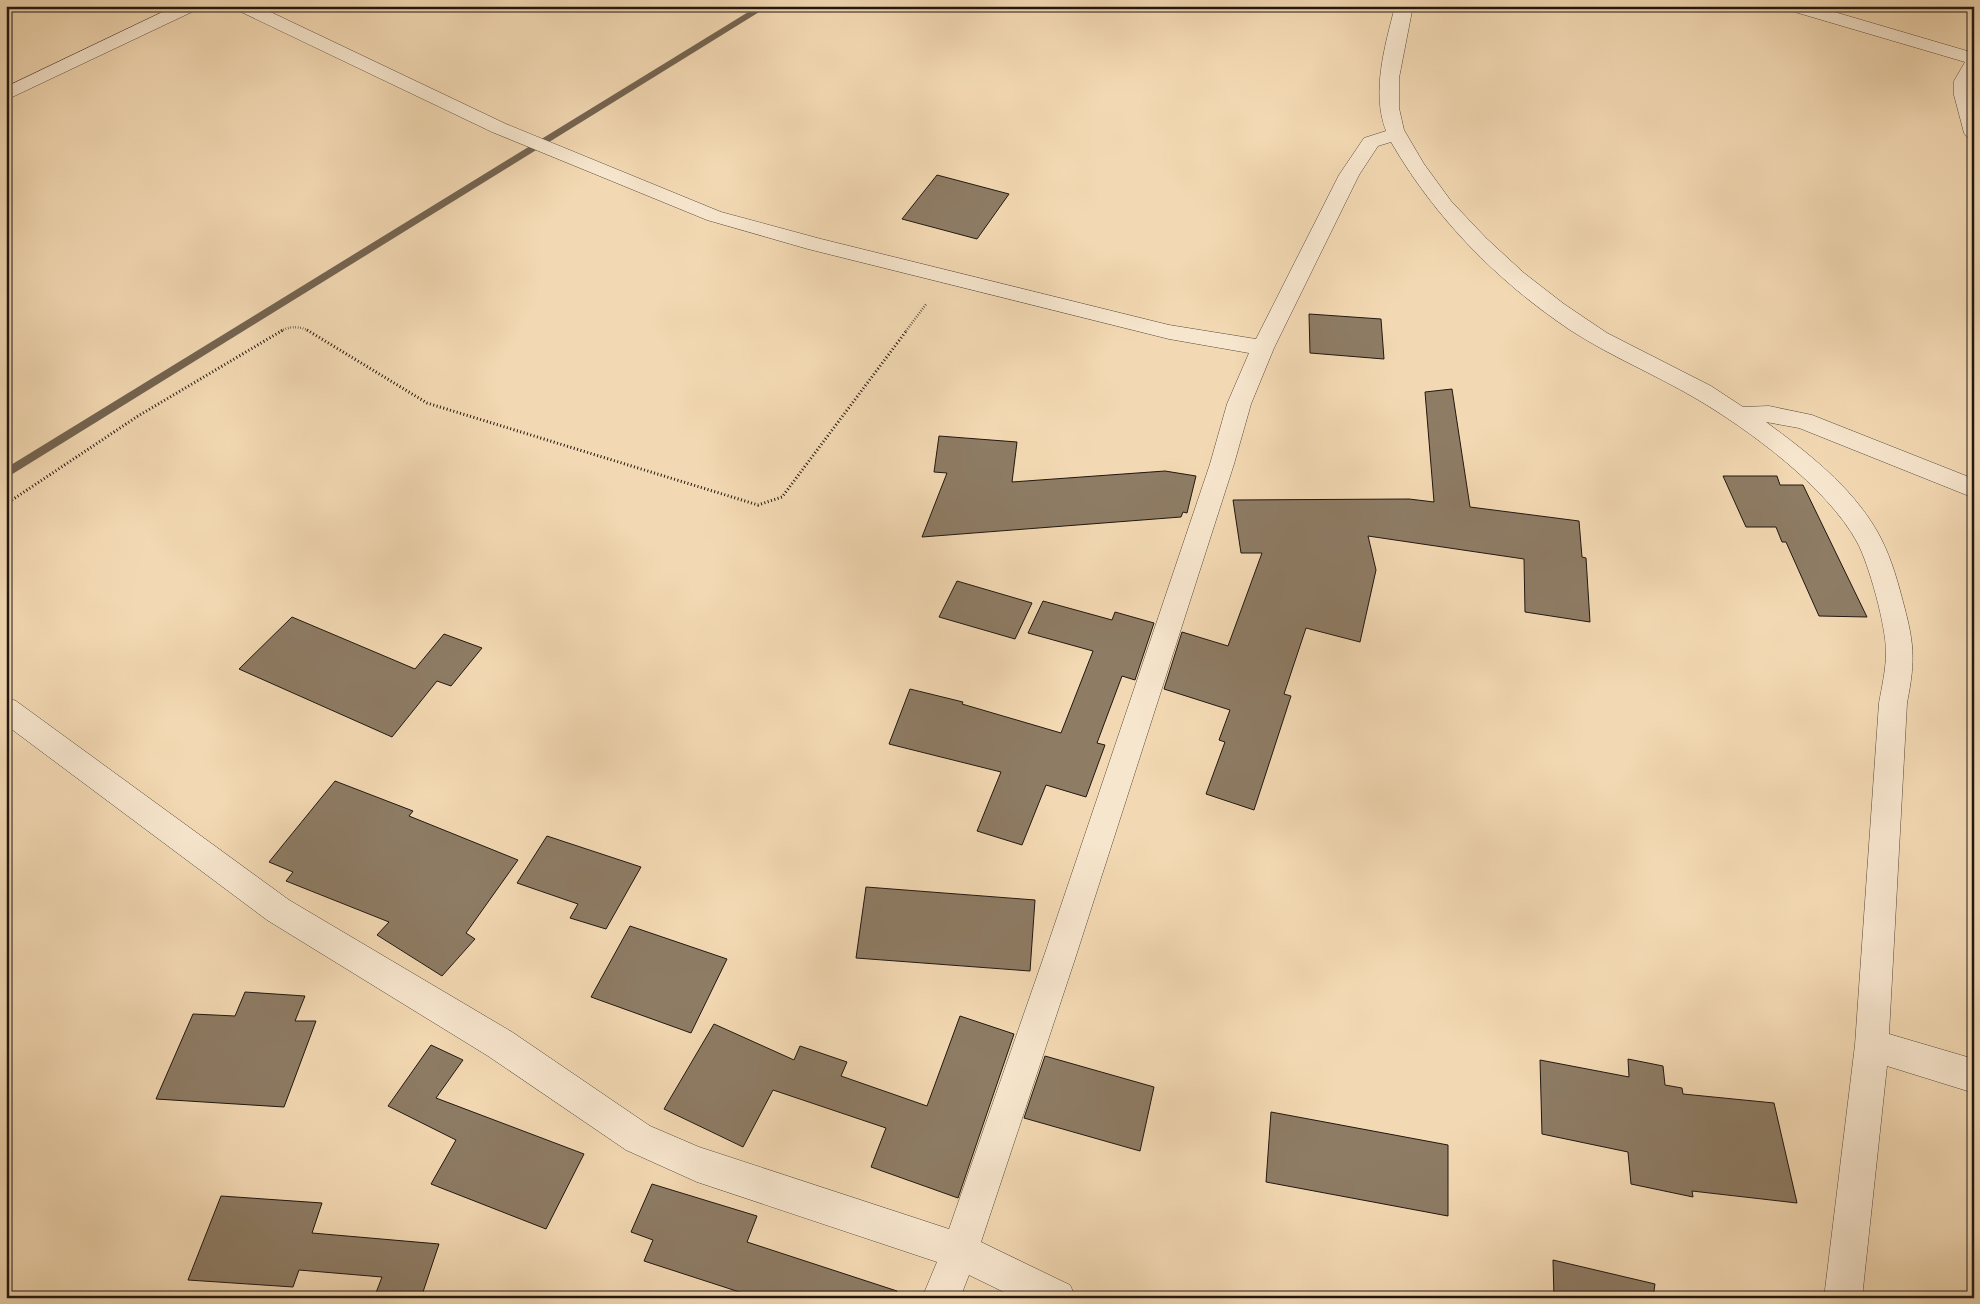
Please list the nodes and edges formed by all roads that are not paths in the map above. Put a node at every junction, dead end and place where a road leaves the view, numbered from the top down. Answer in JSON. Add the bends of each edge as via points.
{"nodes":[{"id":1,"x":190,"y":6,"type":"edge"},
{"id":2,"x":243,"y":6,"type":"edge"},
{"id":3,"x":1404,"y":6,"type":"edge"},
{"id":4,"x":1794,"y":6,"type":"edge"},
{"id":5,"x":1974,"y":59,"type":"edge"},
{"id":6,"x":1974,"y":63,"type":"edge"},
{"id":7,"x":6,"y":94,"type":"edge"},
{"id":8,"x":1974,"y":133,"type":"edge"},
{"id":9,"x":1398,"y":134,"type":"junction"},
{"id":10,"x":1263,"y":348,"type":"junction"},
{"id":11,"x":1739,"y":415,"type":"junction"},
{"id":12,"x":1974,"y":489,"type":"edge"},
{"id":13,"x":6,"y":709,"type":"edge"},
{"id":14,"x":1872,"y":1045,"type":"junction"},
{"id":15,"x":1974,"y":1076,"type":"edge"},
{"id":16,"x":960,"y":1251,"type":"junction"},
{"id":17,"x":942,"y":1298,"type":"edge"},
{"id":18,"x":1057,"y":1298,"type":"edge"},
{"id":19,"x":1843,"y":1298,"type":"edge"}],
"edges":[{"from":1,"to":7,"type":"street"},
{"from":2,"to":10,"type":"street","via":[[499,128],[714,216],[1169,332]]},
{"from":3,"to":9,"type":"street","via":[[1390,84],[1392,123]]},
{"from":4,"to":5,"type":"street"},
{"from":6,"to":8,"type":"street","via":[[1963,81],[1963,96]]},
{"from":9,"to":10,"type":"street","via":[[1371,142],[1349,175]]},
{"from":9,"to":11,"type":"street","via":[[1425,180],[1454,218],[1515,278],[1601,339],[1703,392]]},
{"from":10,"to":16,"type":"street","via":[[1240,404],[1066,940]]},
{"from":11,"to":12,"type":"street","via":[[1769,414],[1804,421]]},
{"from":11,"to":14,"type":"street","via":[[1799,462],[1851,512],[1867,536],[1880,565],[1893,614],[1900,655],[1893,703]]},
{"from":13,"to":16,"type":"street","via":[[278,910],[500,1044],[638,1138],[697,1164]]},
{"from":14,"to":15,"type":"street"},
{"from":14,"to":19,"type":"street"},
{"from":16,"to":17,"type":"street"},
{"from":16,"to":18,"type":"street"}]}
